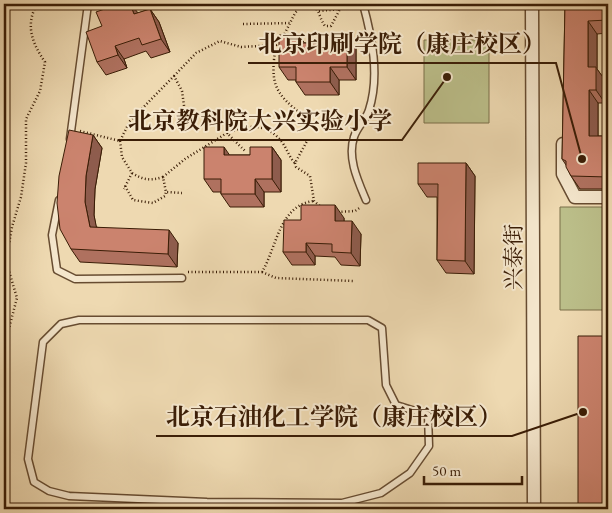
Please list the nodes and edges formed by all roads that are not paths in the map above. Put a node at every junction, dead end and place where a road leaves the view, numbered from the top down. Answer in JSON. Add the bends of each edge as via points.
{"nodes":[{"id":1,"x":88,"y":4,"type":"edge"},
{"id":2,"x":362,"y":4,"type":"edge"},
{"id":3,"x":532,"y":4,"type":"edge"},
{"id":4,"x":564,"y":127,"type":"edge"},
{"id":5,"x":69,"y":146,"type":"edge"},
{"id":6,"x":61,"y":190,"type":"edge"},
{"id":7,"x":608,"y":197,"type":"edge"},
{"id":8,"x":366,"y":200,"type":"road end"},
{"id":9,"x":184,"y":275,"type":"road end"},
{"id":10,"x":206,"y":506,"type":"edge"},
{"id":11,"x":534,"y":509,"type":"edge"}],
"edges":[{"from":1,"to":5,"type":"lane"},
{"from":2,"to":8,"type":"lane","via":[[372,39],[374,73],[369,111],[354,136],[351,154]]},
{"from":3,"to":11,"type":"street","name":"兴泰街"},
{"from":4,"to":7,"type":"street","via":[[563,174],[575,197]]},
{"from":6,"to":9,"type":"lane","via":[[52,235],[56,270],[75,279]]},
{"from":10,"to":10,"type":"lane","via":[[342,503],[381,493],[410,473],[429,446],[428,415],[396,405],[386,385],[382,328],[368,320],[79,320],[61,324],[43,342],[28,459],[34,482],[49,491],[69,496]]}]}
